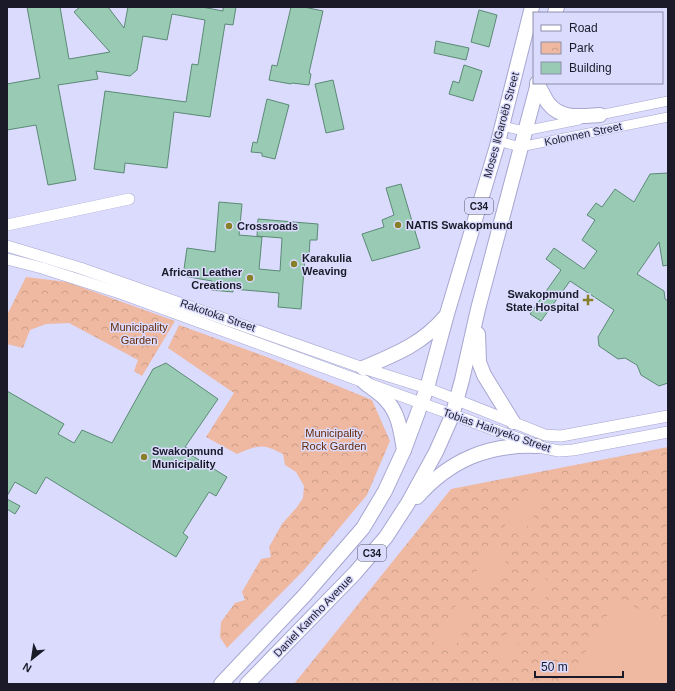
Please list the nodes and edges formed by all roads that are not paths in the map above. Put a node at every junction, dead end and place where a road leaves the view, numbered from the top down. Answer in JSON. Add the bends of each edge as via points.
{"nodes":[{"id":1,"x":532,"y":7,"type":"edge"},
{"id":2,"x":538,"y":84,"type":"edge"},
{"id":3,"x":538,"y":84,"type":"edge"},
{"id":4,"x":668,"y":101,"type":"edge"},
{"id":5,"x":600,"y":115,"type":"junction"},
{"id":6,"x":668,"y":117,"type":"edge"},
{"id":7,"x":502,"y":126,"type":"junction"},
{"id":8,"x":524,"y":131,"type":"junction"},
{"id":9,"x":498,"y":142,"type":"junction"},
{"id":10,"x":520,"y":147,"type":"junction"},
{"id":11,"x":129,"y":198,"type":"dead end"},
{"id":12,"x":7,"y":224,"type":"edge"},
{"id":13,"x":7,"y":246,"type":"edge"},
{"id":14,"x":7,"y":259,"type":"edge"},
{"id":15,"x":478,"y":309,"type":"junction"},
{"id":16,"x":447,"y":314,"type":"junction"},
{"id":17,"x":363,"y":368,"type":"junction"},
{"id":18,"x":364,"y":382,"type":"junction"},
{"id":19,"x":427,"y":388,"type":"junction"},
{"id":20,"x":456,"y":400,"type":"junction"},
{"id":21,"x":422,"y":404,"type":"junction"},
{"id":22,"x":452,"y":416,"type":"junction"},
{"id":23,"x":668,"y":416,"type":"edge"},
{"id":24,"x":513,"y":422,"type":"junction"},
{"id":25,"x":668,"y":432,"type":"edge"},
{"id":26,"x":537,"y":446,"type":"junction"},
{"id":27,"x":404,"y":450,"type":"junction"},
{"id":28,"x":400,"y":516,"type":"junction"},
{"id":29,"x":221,"y":684,"type":"edge"},
{"id":30,"x":247,"y":684,"type":"edge"}],
"edges":[{"from":1,"to":7,"type":"main road","name":"Moses ǁGaroëb Street","number":"C34"},
{"from":2,"to":5,"type":"main road","via":[[548,103],[563,114],[572,117]]},
{"from":3,"to":8,"type":"main road","number":"C34"},
{"from":4,"to":5,"type":"street","name":"Kolonnen Street"},
{"from":5,"to":8,"type":"street","name":"Kolonnen Street"},
{"from":6,"to":10,"type":"street","name":"Kolonnen Street"},
{"from":7,"to":8,"type":"street","name":"Kolonnen Street"},
{"from":7,"to":9,"type":"main road","name":"Moses ǁGaroëb Street","number":"C34"},
{"from":8,"to":10,"type":"main road","number":"C34"},
{"from":9,"to":10,"type":"street","name":"Kolonnen Street"},
{"from":9,"to":16,"type":"main road","name":"Moses ǁGaroëb Street","number":"C34"},
{"from":10,"to":15,"type":"main road","number":"C34"},
{"from":11,"to":12,"type":"street"},
{"from":13,"to":17,"type":"street","name":"Rakotoka Street","via":[[80,268]]},
{"from":14,"to":18,"type":"street","name":"Rakotoka Street","via":[[124,294]]},
{"from":15,"to":20,"type":"main road","number":"C34"},
{"from":15,"to":24,"type":"main road","via":[[479,362],[484,375]]},
{"from":16,"to":17,"type":"main road","via":[[422,340]]},
{"from":16,"to":19,"type":"main road","name":"Moses ǁGaroëb Street","number":"C34"},
{"from":17,"to":19,"type":"street","name":"Rakotoka Street"},
{"from":18,"to":21,"type":"street","name":"Rakotoka Street"},
{"from":18,"to":27,"type":"main road","via":[[387,401],[395,413]]},
{"from":19,"to":20,"type":"street","name":"Tobias Hainyeko Street"},
{"from":19,"to":21,"type":"main road","name":"Moses ǁGaroëb Street","number":"C34"},
{"from":20,"to":22,"type":"main road","name":"Daniel Kamho Avenue","number":"C34"},
{"from":20,"to":24,"type":"street","name":"Tobias Hainyeko Street"},
{"from":21,"to":22,"type":"street","name":"Tobias Hainyeko Street"},
{"from":21,"to":27,"type":"main road","name":"Daniel Kamho Avenue","number":"C34"},
{"from":22,"to":26,"type":"street","name":"Tobias Hainyeko Street"},
{"from":22,"to":28,"type":"main road","name":"Daniel Kamho Avenue","number":"C34","via":[[436,452]]},
{"from":23,"to":24,"type":"street","name":"Tobias Hainyeko Street","via":[[561,436],[545,435]]},
{"from":25,"to":26,"type":"street","name":"Tobias Hainyeko Street","via":[[573,450],[558,451]]},
{"from":26,"to":28,"type":"main road","via":[[504,447],[462,461],[435,478]]},
{"from":27,"to":29,"type":"main road","name":"Daniel Kamho Avenue","number":"C34","via":[[385,491],[363,528],[304,596]]},
{"from":28,"to":30,"type":"main road","name":"Daniel Kamho Avenue","number":"C34","via":[[386,537],[355,573]]}]}
